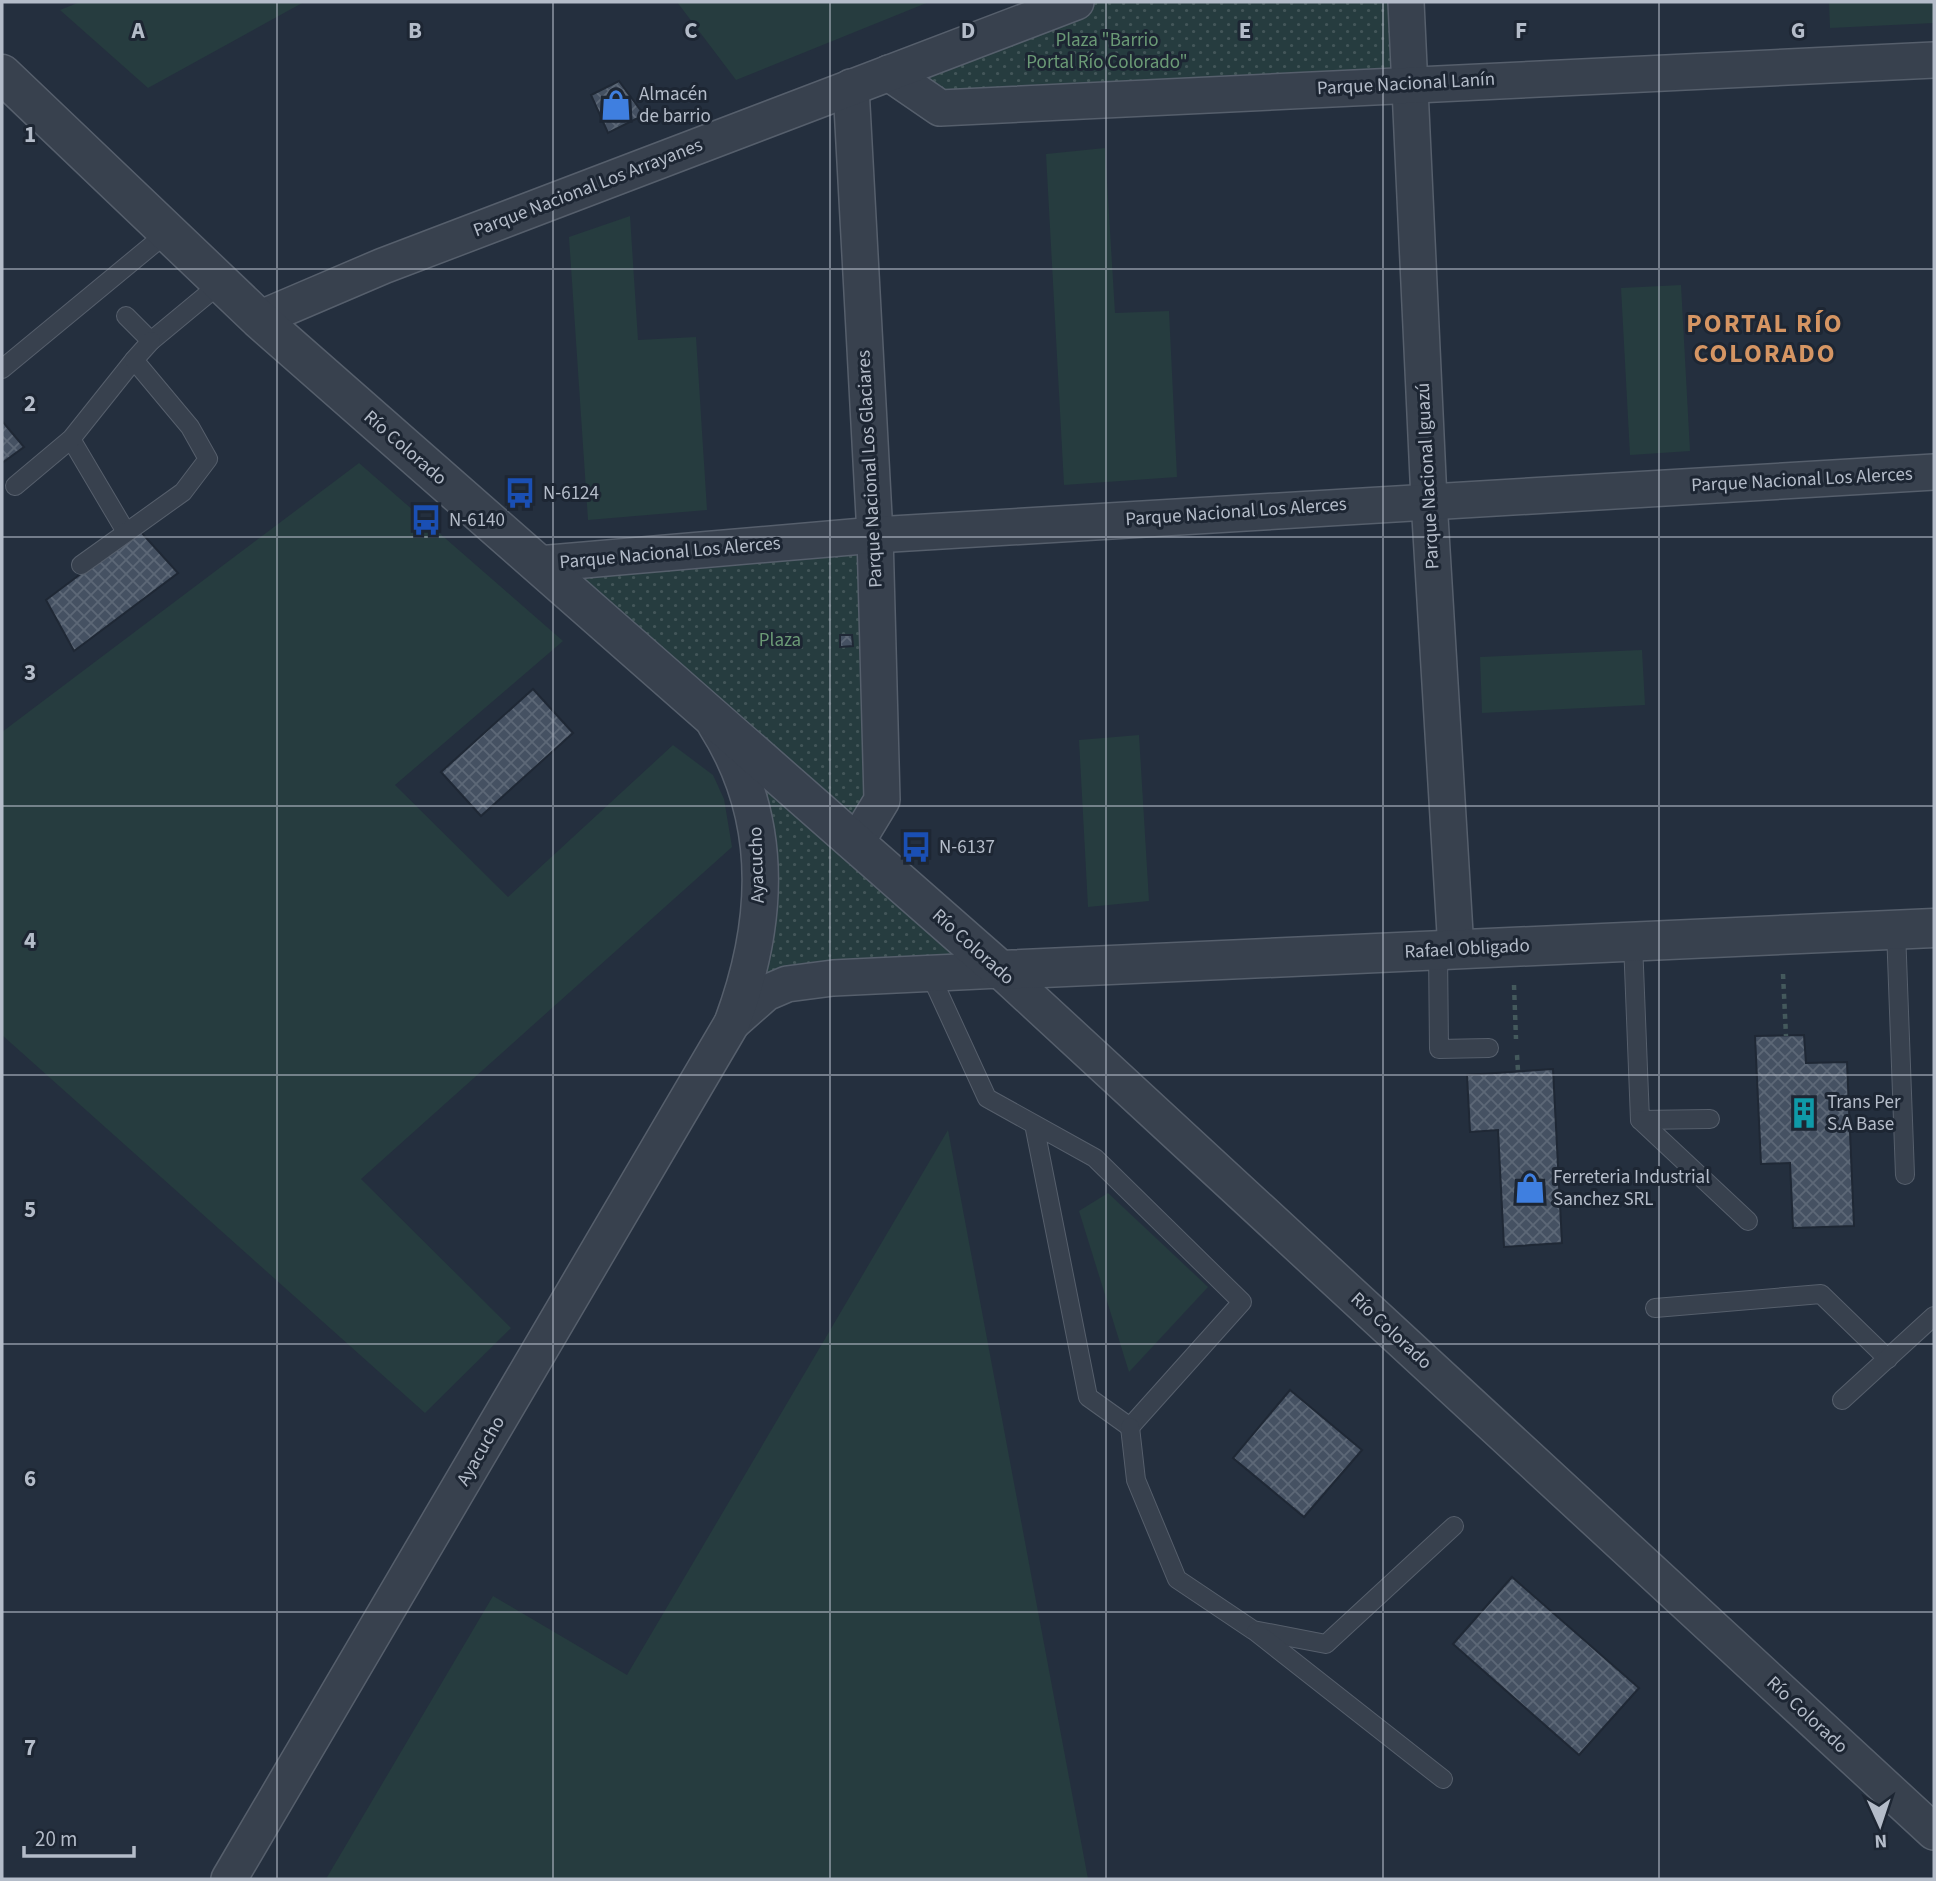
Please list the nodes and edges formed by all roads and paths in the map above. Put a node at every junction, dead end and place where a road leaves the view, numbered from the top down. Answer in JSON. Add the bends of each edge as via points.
{"nodes":[{"id":1,"x":1076,"y":2,"type":"edge"},
{"id":2,"x":1406,"y":2,"type":"edge"},
{"id":3,"x":1934,"y":60,"type":"edge"},
{"id":4,"x":889,"y":73,"type":"junction"},
{"id":5,"x":2,"y":74,"type":"edge"},
{"id":6,"x":1410,"y":83,"type":"junction"},
{"id":7,"x":851,"y":88,"type":"junction"},
{"id":8,"x":168,"y":232,"type":"junction"},
{"id":9,"x":221,"y":283,"type":"junction"},
{"id":10,"x":126,"y":316,"type":"dead end"},
{"id":11,"x":259,"y":319,"type":"junction"},
{"id":12,"x":151,"y":341,"type":"junction"},
{"id":13,"x":134,"y":360,"type":"junction"},
{"id":14,"x":2,"y":369,"type":"edge"},
{"id":15,"x":71,"y":439,"type":"junction"},
{"id":16,"x":1934,"y":472,"type":"edge"},
{"id":17,"x":15,"y":486,"type":"dead end"},
{"id":18,"x":1429,"y":500,"type":"junction"},
{"id":19,"x":126,"y":532,"type":"junction"},
{"id":20,"x":875,"y":535,"type":"junction"},
{"id":21,"x":538,"y":564,"type":"junction"},
{"id":22,"x":81,"y":565,"type":"dead end"},
{"id":23,"x":709,"y":715,"type":"junction"},
{"id":24,"x":856,"y":843,"type":"junction"},
{"id":25,"x":1934,"y":928,"type":"edge"},
{"id":26,"x":1896,"y":930,"type":"junction"},
{"id":27,"x":1781,"y":935,"type":"junction"},
{"id":28,"x":1633,"y":942,"type":"junction"},
{"id":29,"x":1512,"y":947,"type":"junction"},
{"id":30,"x":1447,"y":950,"type":"junction"},
{"id":31,"x":1000,"y":970,"type":"junction"},
{"id":32,"x":930,"y":974,"type":"junction"},
{"id":33,"x":732,"y":1023,"type":"junction"},
{"id":34,"x":1786,"y":1036,"type":"dead end"},
{"id":35,"x":1489,"y":1048,"type":"dead end"},
{"id":36,"x":1518,"y":1071,"type":"dead end"},
{"id":37,"x":1710,"y":1119,"type":"dead end"},
{"id":38,"x":1640,"y":1120,"type":"junction"},
{"id":39,"x":1034,"y":1124,"type":"junction"},
{"id":40,"x":1905,"y":1175,"type":"dead end"},
{"id":41,"x":1748,"y":1221,"type":"dead end"},
{"id":42,"x":1655,"y":1308,"type":"dead end"},
{"id":43,"x":1934,"y":1317,"type":"edge"},
{"id":44,"x":1888,"y":1359,"type":"junction"},
{"id":45,"x":1842,"y":1400,"type":"dead end"},
{"id":46,"x":1130,"y":1427,"type":"junction"},
{"id":47,"x":1454,"y":1526,"type":"dead end"},
{"id":48,"x":1253,"y":1630,"type":"junction"},
{"id":49,"x":1443,"y":1779,"type":"dead end"},
{"id":50,"x":1934,"y":1832,"type":"edge"},
{"id":51,"x":229,"y":1879,"type":"edge"}],
"edges":[{"from":1,"to":4,"type":"street","name":"Parque Nacional Los Arrayanes"},
{"from":2,"to":6,"type":"street","name":"Parque Nacional Iguazú"},
{"from":3,"to":6,"type":"street","name":"Parque Nacional Lanín"},
{"from":4,"to":6,"type":"street","name":"Parque Nacional Lanín","via":[[940,108]]},
{"from":4,"to":7,"type":"street","name":"Parque Nacional Los Arrayanes"},
{"from":5,"to":8,"type":"street","name":"Río Colorado"},
{"from":6,"to":18,"type":"street","name":"Parque Nacional Iguazú"},
{"from":7,"to":11,"type":"street","name":"Parque Nacional Los Arrayanes","via":[[396,261]]},
{"from":7,"to":20,"type":"street","name":"Parque Nacional Los Glaciares"},
{"from":8,"to":9,"type":"street","name":"Río Colorado"},
{"from":8,"to":14,"type":"lane"},
{"from":9,"to":11,"type":"street","name":"Río Colorado"},
{"from":9,"to":12,"type":"lane"},
{"from":10,"to":12,"type":"lane"},
{"from":11,"to":21,"type":"street","name":"Río Colorado"},
{"from":12,"to":13,"type":"lane"},
{"from":13,"to":15,"type":"lane"},
{"from":13,"to":19,"type":"lane","via":[[190,427],[208,459],[183,492]]},
{"from":15,"to":17,"type":"lane"},
{"from":15,"to":19,"type":"lane"},
{"from":16,"to":18,"type":"street","name":"Parque Nacional Los Alerces"},
{"from":18,"to":20,"type":"street","name":"Parque Nacional Los Alerces"},
{"from":18,"to":30,"type":"street","name":"Parque Nacional Iguazú"},
{"from":19,"to":22,"type":"lane"},
{"from":20,"to":21,"type":"street","name":"Parque Nacional Los Alerces"},
{"from":20,"to":24,"type":"street","name":"Parque Nacional Los Glaciares","via":[[882,800]]},
{"from":21,"to":23,"type":"street","name":"Río Colorado"},
{"from":23,"to":24,"type":"street","name":"Río Colorado"},
{"from":23,"to":33,"type":"street","name":"Ayacucho","via":[[746,784],[760,854],[758,923]]},
{"from":24,"to":31,"type":"street","name":"Río Colorado"},
{"from":25,"to":26,"type":"street","name":"Rafael Obligado"},
{"from":26,"to":27,"type":"street","name":"Rafael Obligado"},
{"from":26,"to":40,"type":"lane"},
{"from":27,"to":28,"type":"street","name":"Rafael Obligado"},
{"from":27,"to":34,"type":"path"},
{"from":28,"to":29,"type":"street","name":"Rafael Obligado"},
{"from":28,"to":38,"type":"lane"},
{"from":29,"to":30,"type":"street","name":"Rafael Obligado"},
{"from":29,"to":36,"type":"path"},
{"from":30,"to":31,"type":"street","name":"Rafael Obligado"},
{"from":30,"to":35,"type":"lane","via":[[1439,1049]]},
{"from":31,"to":32,"type":"street","name":"Ayacucho"},
{"from":31,"to":50,"type":"street","name":"Río Colorado"},
{"from":32,"to":33,"type":"street","name":"Ayacucho","via":[[787,984],[766,993]]},
{"from":32,"to":39,"type":"lane","via":[[987,1098]]},
{"from":33,"to":51,"type":"street","name":"Ayacucho"},
{"from":37,"to":38,"type":"lane"},
{"from":38,"to":41,"type":"lane"},
{"from":39,"to":46,"type":"lane","via":[[1088,1397]]},
{"from":39,"to":46,"type":"lane","via":[[1095,1158],[1242,1302]]},
{"from":42,"to":44,"type":"lane","via":[[1821,1294]]},
{"from":43,"to":44,"type":"lane"},
{"from":44,"to":45,"type":"lane"},
{"from":46,"to":48,"type":"lane","via":[[1136,1480],[1177,1579]]},
{"from":47,"to":48,"type":"lane","via":[[1326,1644]]},
{"from":48,"to":49,"type":"lane"}]}
